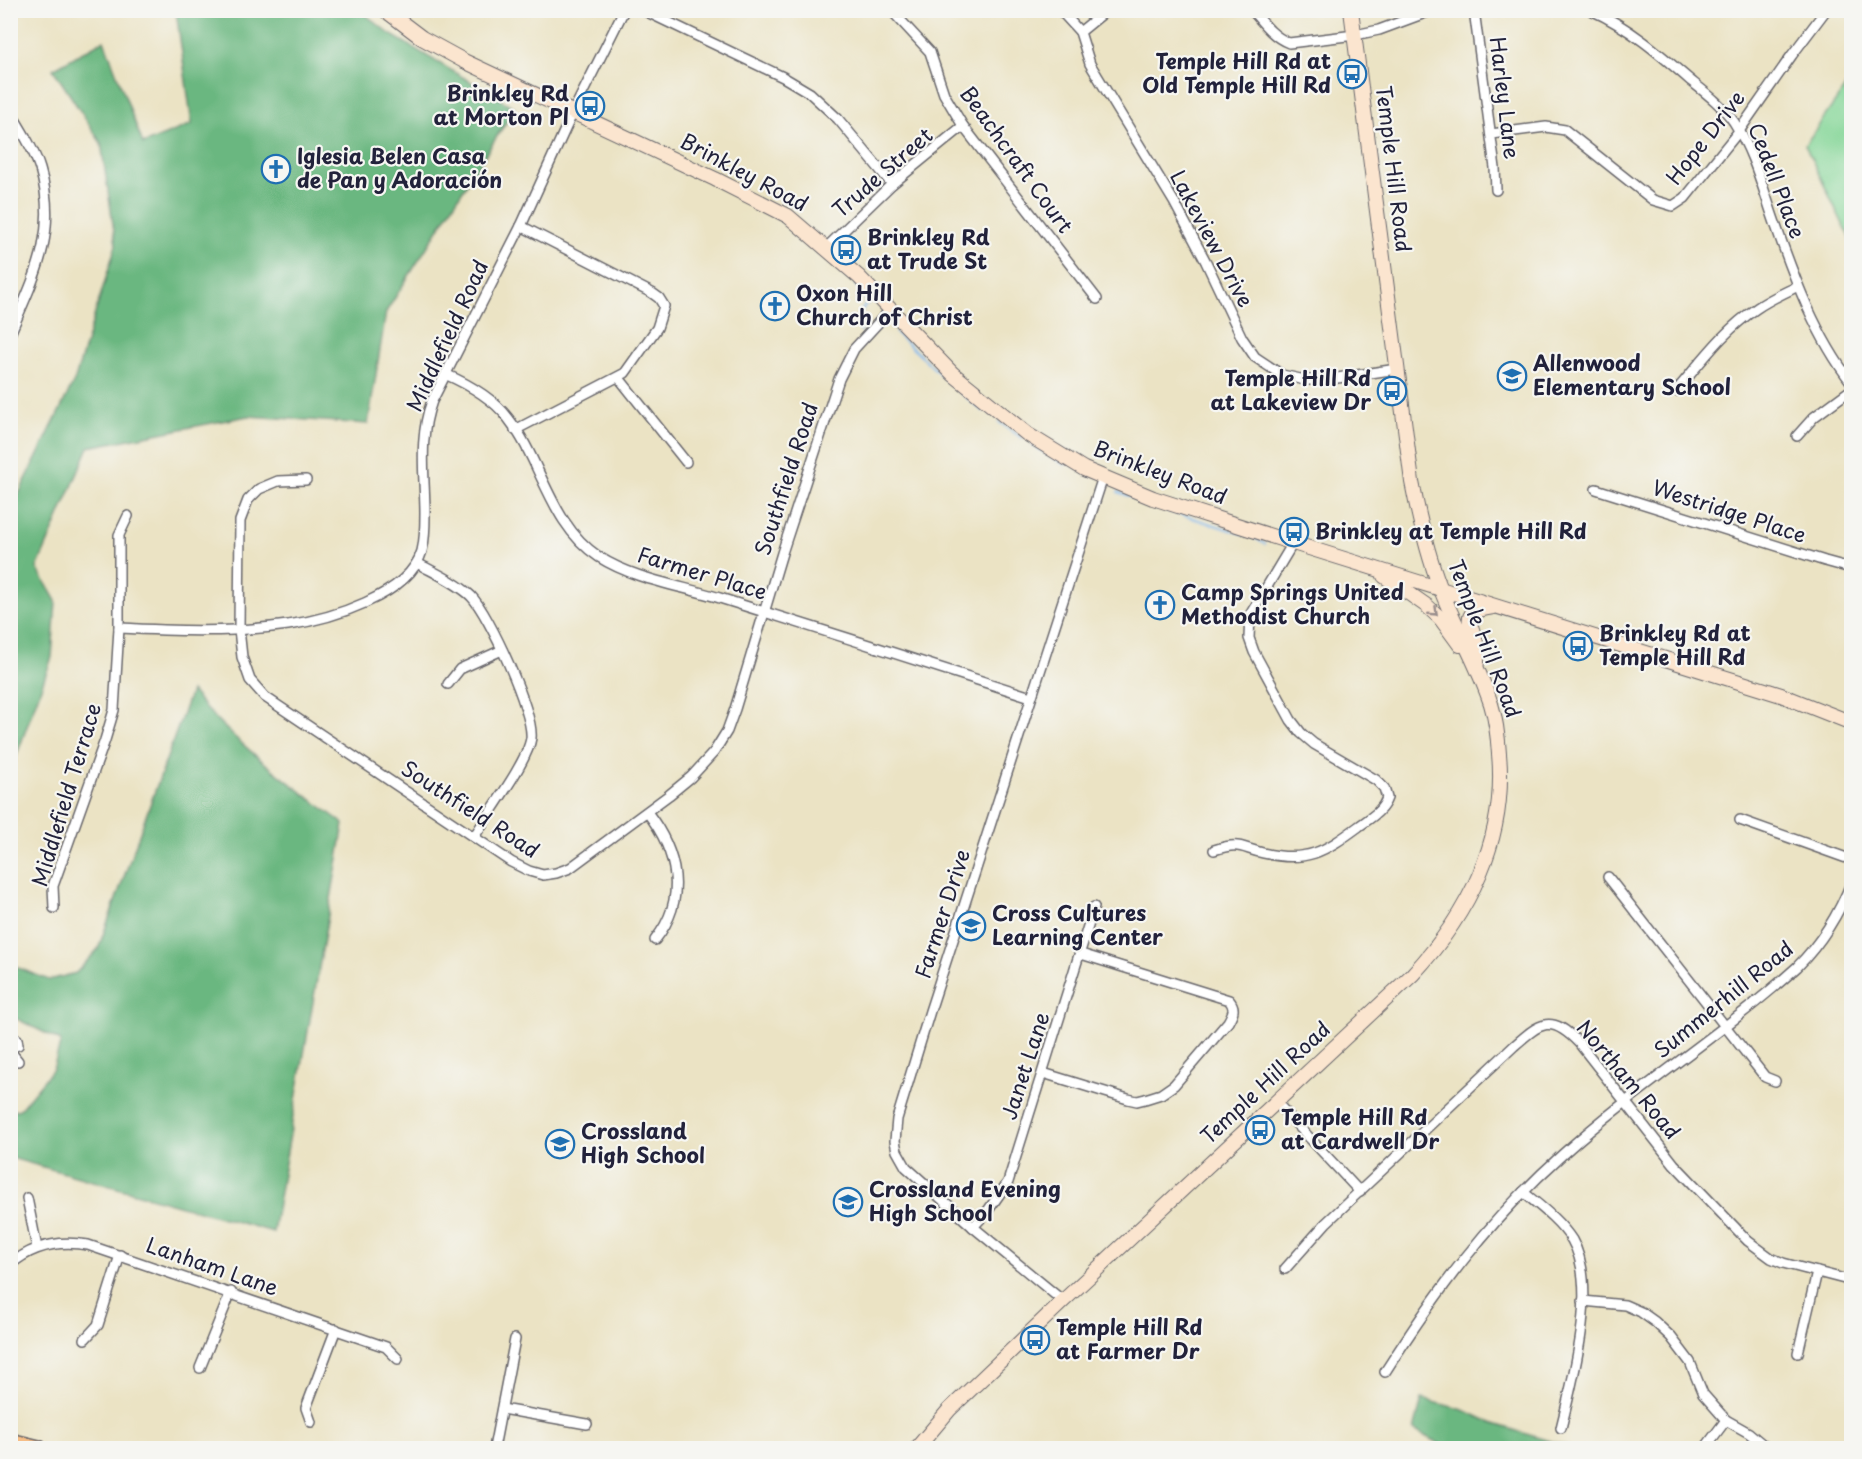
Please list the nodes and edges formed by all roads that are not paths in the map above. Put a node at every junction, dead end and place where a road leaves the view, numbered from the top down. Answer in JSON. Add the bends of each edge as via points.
{"nodes":[{"id":1,"x":385,"y":10,"type":"edge"},
{"id":2,"x":624,"y":10,"type":"edge"},
{"id":3,"x":643,"y":10,"type":"edge"},
{"id":4,"x":891,"y":10,"type":"edge"},
{"id":5,"x":1060,"y":10,"type":"edge"},
{"id":6,"x":1107,"y":10,"type":"edge"},
{"id":7,"x":1252,"y":10,"type":"edge"},
{"id":8,"x":1351,"y":10,"type":"edge"},
{"id":9,"x":1433,"y":10,"type":"edge"},
{"id":10,"x":1474,"y":10,"type":"edge"},
{"id":11,"x":1591,"y":10,"type":"edge"},
{"id":12,"x":1821,"y":12,"type":"edge"},
{"id":13,"x":1080,"y":32,"type":"junction"},
{"id":14,"x":1355,"y":35,"type":"junction"},
{"id":15,"x":10,"y":111,"type":"edge"},
{"id":16,"x":573,"y":112,"type":"junction"},
{"id":17,"x":963,"y":126,"type":"junction"},
{"id":18,"x":1739,"y":131,"type":"junction"},
{"id":19,"x":1491,"y":134,"type":"junction"},
{"id":20,"x":892,"y":184,"type":"junction"},
{"id":21,"x":1496,"y":190,"type":"dead end"},
{"id":22,"x":521,"y":226,"type":"junction"},
{"id":23,"x":827,"y":247,"type":"junction"},
{"id":24,"x":1798,"y":286,"type":"junction"},
{"id":25,"x":1097,"y":299,"type":"dead end"},
{"id":26,"x":890,"y":310,"type":"junction"},
{"id":27,"x":10,"y":334,"type":"edge"},
{"id":28,"x":1397,"y":369,"type":"junction"},
{"id":29,"x":445,"y":374,"type":"junction"},
{"id":30,"x":619,"y":378,"type":"junction"},
{"id":31,"x":1851,"y":383,"type":"edge"},
{"id":32,"x":1851,"y":389,"type":"edge"},
{"id":33,"x":1676,"y":391,"type":"dead end"},
{"id":34,"x":516,"y":430,"type":"junction"},
{"id":35,"x":1797,"y":436,"type":"dead end"},
{"id":36,"x":686,"y":462,"type":"dead end"},
{"id":37,"x":1103,"y":477,"type":"junction"},
{"id":38,"x":306,"y":480,"type":"dead end"},
{"id":39,"x":1596,"y":489,"type":"dead end"},
{"id":40,"x":128,"y":516,"type":"dead end"},
{"id":41,"x":1293,"y":543,"type":"junction"},
{"id":42,"x":417,"y":563,"type":"junction"},
{"id":43,"x":1851,"y":566,"type":"edge"},
{"id":44,"x":1369,"y":567,"type":"junction"},
{"id":45,"x":1441,"y":588,"type":"junction"},
{"id":46,"x":1496,"y":606,"type":"junction"},
{"id":47,"x":763,"y":611,"type":"junction"},
{"id":48,"x":119,"y":628,"type":"junction"},
{"id":49,"x":239,"y":629,"type":"junction"},
{"id":50,"x":502,"y":650,"type":"junction"},
{"id":51,"x":1476,"y":668,"type":"junction"},
{"id":52,"x":448,"y":684,"type":"dead end"},
{"id":53,"x":1031,"y":696,"type":"junction"},
{"id":54,"x":1851,"y":723,"type":"edge"},
{"id":55,"x":647,"y":812,"type":"junction"},
{"id":56,"x":1740,"y":820,"type":"dead end"},
{"id":57,"x":474,"y":837,"type":"junction"},
{"id":58,"x":1214,"y":850,"type":"dead end"},
{"id":59,"x":1851,"y":860,"type":"edge"},
{"id":60,"x":1608,"y":877,"type":"dead end"},
{"id":61,"x":1851,"y":881,"type":"edge"},
{"id":62,"x":1095,"y":907,"type":"dead end"},
{"id":63,"x":54,"y":908,"type":"dead end"},
{"id":64,"x":655,"y":940,"type":"dead end"},
{"id":65,"x":1081,"y":954,"type":"junction"},
{"id":66,"x":1724,"y":1026,"type":"junction"},
{"id":67,"x":10,"y":1035,"type":"edge"},
{"id":68,"x":10,"y":1049,"type":"edge"},
{"id":69,"x":18,"y":1061,"type":"dead end"},
{"id":70,"x":1043,"y":1073,"type":"junction"},
{"id":71,"x":1775,"y":1081,"type":"dead end"},
{"id":72,"x":1276,"y":1102,"type":"junction"},
{"id":73,"x":1625,"y":1103,"type":"junction"},
{"id":74,"x":1523,"y":1191,"type":"junction"},
{"id":75,"x":1360,"y":1192,"type":"junction"},
{"id":76,"x":27,"y":1198,"type":"dead end"},
{"id":77,"x":973,"y":1227,"type":"junction"},
{"id":78,"x":37,"y":1248,"type":"junction"},
{"id":79,"x":120,"y":1255,"type":"junction"},
{"id":80,"x":10,"y":1265,"type":"edge"},
{"id":81,"x":1285,"y":1269,"type":"dead end"},
{"id":82,"x":1817,"y":1272,"type":"junction"},
{"id":83,"x":1851,"y":1281,"type":"edge"},
{"id":84,"x":231,"y":1293,"type":"junction"},
{"id":85,"x":1062,"y":1301,"type":"junction"},
{"id":86,"x":1583,"y":1301,"type":"junction"},
{"id":87,"x":336,"y":1329,"type":"junction"},
{"id":88,"x":86,"y":1339,"type":"dead end"},
{"id":89,"x":515,"y":1339,"type":"dead end"},
{"id":90,"x":1798,"y":1353,"type":"dead end"},
{"id":91,"x":398,"y":1359,"type":"dead end"},
{"id":92,"x":200,"y":1368,"type":"dead end"},
{"id":93,"x":1385,"y":1372,"type":"dead end"},
{"id":94,"x":502,"y":1409,"type":"junction"},
{"id":95,"x":1726,"y":1420,"type":"junction"},
{"id":96,"x":311,"y":1422,"type":"dead end"},
{"id":97,"x":587,"y":1424,"type":"dead end"},
{"id":98,"x":1561,"y":1428,"type":"dead end"},
{"id":99,"x":10,"y":1441,"type":"edge"},
{"id":100,"x":39,"y":1449,"type":"edge"},
{"id":101,"x":494,"y":1449,"type":"edge"},
{"id":102,"x":917,"y":1449,"type":"edge"},
{"id":103,"x":1705,"y":1449,"type":"edge"},
{"id":104,"x":1767,"y":1449,"type":"edge"}],
"edges":[{"from":1,"to":16,"type":"main road","name":"Brinkley Road","via":[[448,53]]},
{"from":2,"to":16,"type":"street","name":"Middlefield Road"},
{"from":3,"to":20,"type":"street","via":[[810,93],[838,119]]},
{"from":4,"to":17,"type":"street","name":"Beachcraft Court","via":[[928,48],[944,94]]},
{"from":5,"to":13,"type":"street","name":"Lakeview Drive"},
{"from":6,"to":13,"type":"street"},
{"from":7,"to":14,"type":"street","via":[[1272,33],[1289,43]]},
{"from":8,"to":14,"type":"main road","name":"Temple Hill Road"},
{"from":9,"to":14,"type":"street"},
{"from":10,"to":19,"type":"street","name":"Harley Lane"},
{"from":11,"to":18,"type":"street","name":"Cedell Place","via":[[1626,28],[1655,51],[1716,102]]},
{"from":12,"to":18,"type":"street","name":"Hope Drive"},
{"from":13,"to":28,"type":"street","name":"Lakeview Drive","via":[[1090,64],[1178,210],[1255,357],[1282,375],[1305,380]]},
{"from":14,"to":28,"type":"main road","name":"Temple Hill Road"},
{"from":15,"to":27,"type":"street","via":[[40,168],[46,218],[41,258]]},
{"from":16,"to":22,"type":"street","name":"Middlefield Road"},
{"from":16,"to":23,"type":"main road","name":"Brinkley Road","via":[[788,216]]},
{"from":17,"to":20,"type":"street","name":"Trude Street"},
{"from":17,"to":25,"type":"street","name":"Beachcraft Court"},
{"from":18,"to":19,"type":"street","name":"Hope Drive","via":[[1685,198],[1673,206],[1653,200],[1565,130],[1546,127]]},
{"from":18,"to":24,"type":"street","name":"Cedell Place","via":[[1755,163]]},
{"from":19,"to":21,"type":"street","name":"Harley Lane"},
{"from":20,"to":23,"type":"street","name":"Trude Street"},
{"from":22,"to":29,"type":"street","name":"Middlefield Road"},
{"from":22,"to":30,"type":"street","via":[[632,281],[663,303],[657,328],[631,368]]},
{"from":23,"to":26,"type":"main road","name":"Brinkley Road"},
{"from":24,"to":31,"type":"street","name":"Cedell Place"},
{"from":24,"to":33,"type":"street","via":[[1756,308],[1739,322]]},
{"from":26,"to":37,"type":"main road","name":"Brinkley Road","via":[[953,374],[999,413],[1056,453]]},
{"from":26,"to":47,"type":"street","name":"Southfield Road","via":[[846,362]]},
{"from":28,"to":45,"type":"main road","name":"Temple Hill Road","via":[[1412,482],[1426,545]]},
{"from":29,"to":34,"type":"street","name":"Farmer Place","via":[[488,398]]},
{"from":29,"to":42,"type":"street","name":"Middlefield Road","via":[[423,433],[425,529]]},
{"from":30,"to":34,"type":"street"},
{"from":30,"to":36,"type":"street"},
{"from":32,"to":35,"type":"street","via":[[1814,417]]},
{"from":34,"to":47,"type":"street","name":"Farmer Place","via":[[568,528],[598,556],[645,577]]},
{"from":37,"to":41,"type":"main road","name":"Brinkley Road","via":[[1153,498]]},
{"from":37,"to":53,"type":"street","name":"Farmer Drive"},
{"from":38,"to":49,"type":"street","name":"Southfield Road","via":[[268,484],[253,493],[244,508],[239,528]]},
{"from":39,"to":43,"type":"street","name":"Westridge Place"},
{"from":40,"to":48,"type":"street","name":"Middlefield Terrace","via":[[119,535]]},
{"from":41,"to":44,"type":"main road","name":"Brinkley Road"},
{"from":41,"to":58,"type":"street","via":[[1250,615],[1252,645],[1301,733],[1377,780],[1388,798],[1384,808],[1317,854],[1265,853],[1234,844]]},
{"from":42,"to":49,"type":"street","via":[[388,591],[356,606],[289,624]]},
{"from":42,"to":50,"type":"street","via":[[454,583],[475,601]]},
{"from":44,"to":45,"type":"main road","name":"Brinkley Road"},
{"from":44,"to":51,"type":"main road","one_way":true,"via":[[1408,591],[1441,619]]},
{"from":45,"to":46,"type":"main road","name":"Brinkley Road"},
{"from":45,"to":51,"type":"main road","name":"Temple Hill Road"},
{"from":46,"to":51,"type":"main road","via":[[1471,615]]},
{"from":46,"to":54,"type":"main road","name":"Brinkley Road","via":[[1781,695]]},
{"from":47,"to":53,"type":"street","name":"Farmer Place"},
{"from":47,"to":55,"type":"street","name":"Southfield Road","via":[[722,741],[691,777]]},
{"from":48,"to":49,"type":"street"},
{"from":48,"to":63,"type":"street","name":"Middlefield Terrace","via":[[114,710],[53,886]]},
{"from":49,"to":57,"type":"street","name":"Southfield Road","via":[[244,666],[260,694]]},
{"from":50,"to":52,"type":"street","via":[[460,669]]},
{"from":50,"to":57,"type":"street","via":[[530,717],[531,737],[526,753]]},
{"from":51,"to":72,"type":"main road","name":"Temple Hill Road","via":[[1497,733],[1501,785],[1493,836],[1475,888],[1456,921],[1424,962]]},
{"from":53,"to":77,"type":"street","name":"Farmer Drive","via":[[896,1130],[897,1151],[906,1167]]},
{"from":55,"to":57,"type":"street","name":"Southfield Road","via":[[581,862],[549,875],[521,868]]},
{"from":55,"to":64,"type":"street","via":[[665,838],[675,878],[670,917]]},
{"from":56,"to":59,"type":"street"},
{"from":60,"to":66,"type":"street"},
{"from":61,"to":66,"type":"street","name":"Summerhill Road","via":[[1833,922],[1811,953]]},
{"from":62,"to":65,"type":"street","name":"Janet Lane"},
{"from":65,"to":70,"type":"street","name":"Janet Lane"},
{"from":65,"to":70,"type":"street","via":[[1229,1000],[1233,1013],[1174,1085],[1145,1100],[1128,1099]]},
{"from":66,"to":71,"type":"street","via":[[1765,1077]]},
{"from":66,"to":73,"type":"street","name":"Summerhill Road"},
{"from":67,"to":68,"type":"street","via":[[18,1045]]},
{"from":68,"to":69,"type":"street"},
{"from":70,"to":77,"type":"street","name":"Janet Lane","via":[[1008,1182]]},
{"from":72,"to":75,"type":"street"},
{"from":72,"to":85,"type":"main road","name":"Temple Hill Road"},
{"from":73,"to":74,"type":"street","name":"Summerhill Road"},
{"from":73,"to":75,"type":"street","name":"Northam Road","via":[[1568,1032],[1556,1025],[1539,1027]]},
{"from":73,"to":82,"type":"street","name":"Northam Road","via":[[1737,1232],[1771,1258]]},
{"from":74,"to":86,"type":"street","via":[[1572,1241],[1581,1266]]},
{"from":74,"to":93,"type":"street","name":"Summerhill Road","via":[[1430,1301]]},
{"from":75,"to":81,"type":"street","name":"Northam Road"},
{"from":76,"to":78,"type":"street"},
{"from":77,"to":85,"type":"street","name":"Farmer Drive"},
{"from":78,"to":79,"type":"street","name":"Lanham Lane","via":[[72,1242]]},
{"from":78,"to":80,"type":"street","name":"Lanham Lane"},
{"from":79,"to":84,"type":"street","name":"Lanham Lane"},
{"from":79,"to":88,"type":"street","via":[[98,1325]]},
{"from":82,"to":83,"type":"street","name":"Northam Road"},
{"from":82,"to":90,"type":"street"},
{"from":84,"to":87,"type":"street","name":"Lanham Lane"},
{"from":84,"to":92,"type":"street"},
{"from":85,"to":102,"type":"main road","name":"Temple Hill Road","via":[[949,1410]]},
{"from":86,"to":95,"type":"street","via":[[1625,1305],[1655,1322],[1690,1362],[1703,1394]]},
{"from":86,"to":98,"type":"street","via":[[1578,1354]]},
{"from":87,"to":91,"type":"street","name":"Lanham Lane","via":[[386,1347]]},
{"from":87,"to":96,"type":"street","via":[[306,1408]]},
{"from":89,"to":94,"type":"street"},
{"from":94,"to":97,"type":"street"},
{"from":94,"to":101,"type":"street"},
{"from":95,"to":103,"type":"street"},
{"from":95,"to":104,"type":"street"},
{"from":99,"to":100,"type":"main road"}]}
